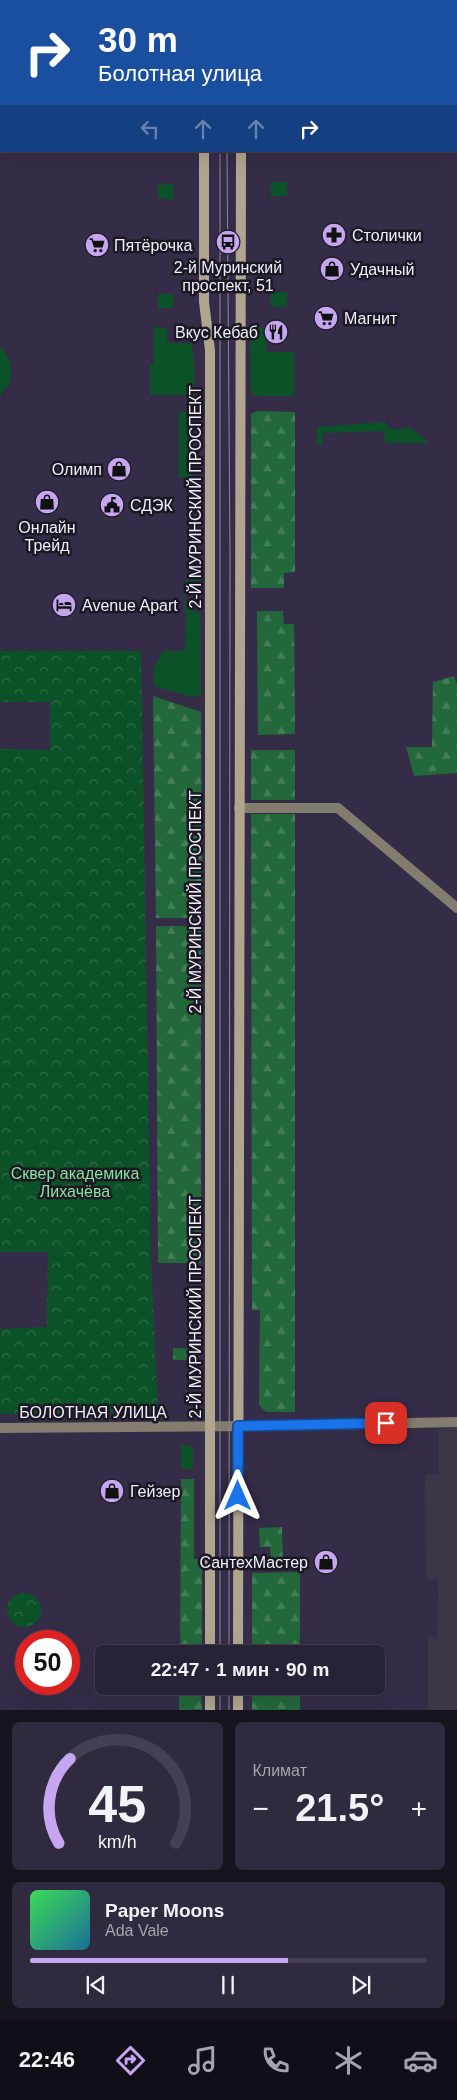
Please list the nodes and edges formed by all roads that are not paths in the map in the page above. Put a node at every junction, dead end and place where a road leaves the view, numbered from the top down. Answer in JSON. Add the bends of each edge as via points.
{"nodes":[{"id":1,"x":204,"y":152,"type":"edge"},
{"id":2,"x":241,"y":152,"type":"edge"},
{"id":3,"x":239,"y":808,"type":"junction"},
{"id":4,"x":457,"y":908,"type":"edge"},
{"id":5,"x":457,"y":1422,"type":"edge"},
{"id":6,"x":210,"y":1426,"type":"junction"},
{"id":7,"x":238,"y":1426,"type":"junction"},
{"id":8,"x":0,"y":1428,"type":"edge"},
{"id":9,"x":210,"y":1645,"type":"edge"},
{"id":10,"x":238,"y":1645,"type":"edge"},
{"id":11,"x":210,"y":1695,"type":"edge"},
{"id":12,"x":238,"y":1695,"type":"edge"},
{"id":13,"x":210,"y":1710,"type":"edge"},
{"id":14,"x":238,"y":1710,"type":"edge"}],
"edges":[{"from":1,"to":6,"type":"main road","name":"2-Й МУРИНСКИЙ ПРОСПЕКТ","via":[[204,302],[210,350]]},
{"from":2,"to":3,"type":"main road"},
{"from":3,"to":4,"type":"street","via":[[338,808]]},
{"from":3,"to":7,"type":"main road"},
{"from":5,"to":7,"type":"street","name":"БОЛОТНАЯ УЛИЦА"},
{"from":6,"to":7,"type":"street","name":"БОЛОТНАЯ УЛИЦА"},
{"from":6,"to":8,"type":"street","name":"БОЛОТНАЯ УЛИЦА"},
{"from":6,"to":9,"type":"main road","name":"2-Й МУРИНСКИЙ ПРОСПЕКТ"},
{"from":7,"to":10,"type":"main road"},
{"from":11,"to":13,"type":"main road"},
{"from":12,"to":14,"type":"main road"}]}
